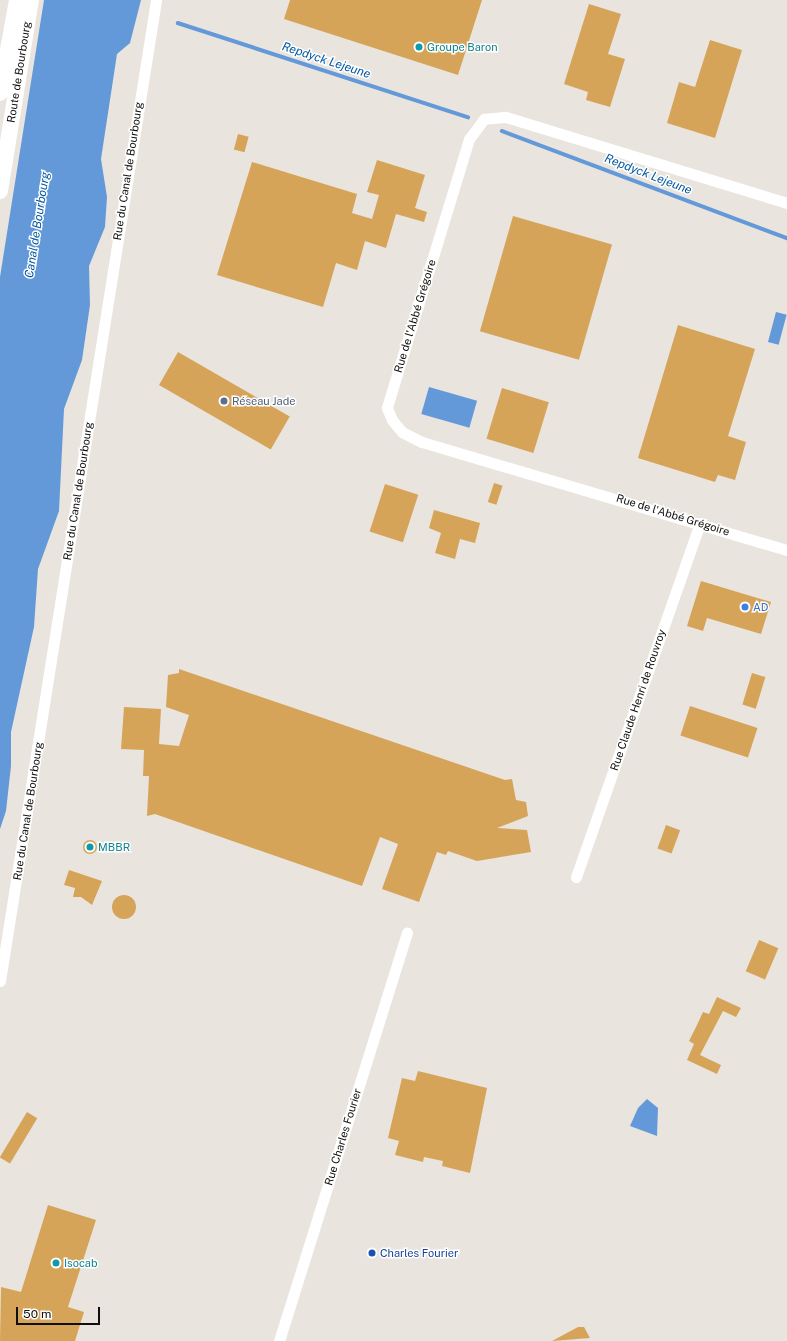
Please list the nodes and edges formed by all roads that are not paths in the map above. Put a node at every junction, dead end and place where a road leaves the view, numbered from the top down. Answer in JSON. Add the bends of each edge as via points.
{"nodes":[{"id":1,"x":17,"y":0,"type":"edge"},
{"id":2,"x":31,"y":0,"type":"edge"},
{"id":3,"x":156,"y":0,"type":"edge"},
{"id":4,"x":5,"y":83,"type":"edge"},
{"id":5,"x":6,"y":114,"type":"edge"},
{"id":6,"x":0,"y":191,"type":"edge"},
{"id":7,"x":787,"y":203,"type":"edge"},
{"id":8,"x":700,"y":523,"type":"junction"},
{"id":9,"x":787,"y":550,"type":"edge"},
{"id":10,"x":576,"y":877,"type":"dead end"},
{"id":11,"x":407,"y":933,"type":"dead end"},
{"id":12,"x":0,"y":982,"type":"edge"},
{"id":13,"x":279,"y":1341,"type":"edge"}],
"edges":[{"from":1,"to":4,"type":"main road","name":"Route de Bourbourg"},
{"from":2,"to":4,"type":"main road","name":"Route de Bourbourg"},
{"from":3,"to":12,"type":"street","name":"Rue du Canal de Bourbourg"},
{"from":4,"to":5,"type":"main road","name":"Route de Bourbourg"},
{"from":5,"to":6,"type":"main road","name":"Route de Bourbourg"},
{"from":7,"to":8,"type":"street","name":"Rue de l'Abbé Grégoire","via":[[505,117],[484,119],[469,139],[387,408],[392,420],[402,432],[422,442]]},
{"from":8,"to":9,"type":"street","name":"Rue de l'Abbé Grégoire"},
{"from":8,"to":10,"type":"street","name":"Rue Claude Henri de Rouvroy"},
{"from":11,"to":13,"type":"street","name":"Rue Charles Fourier"}]}
